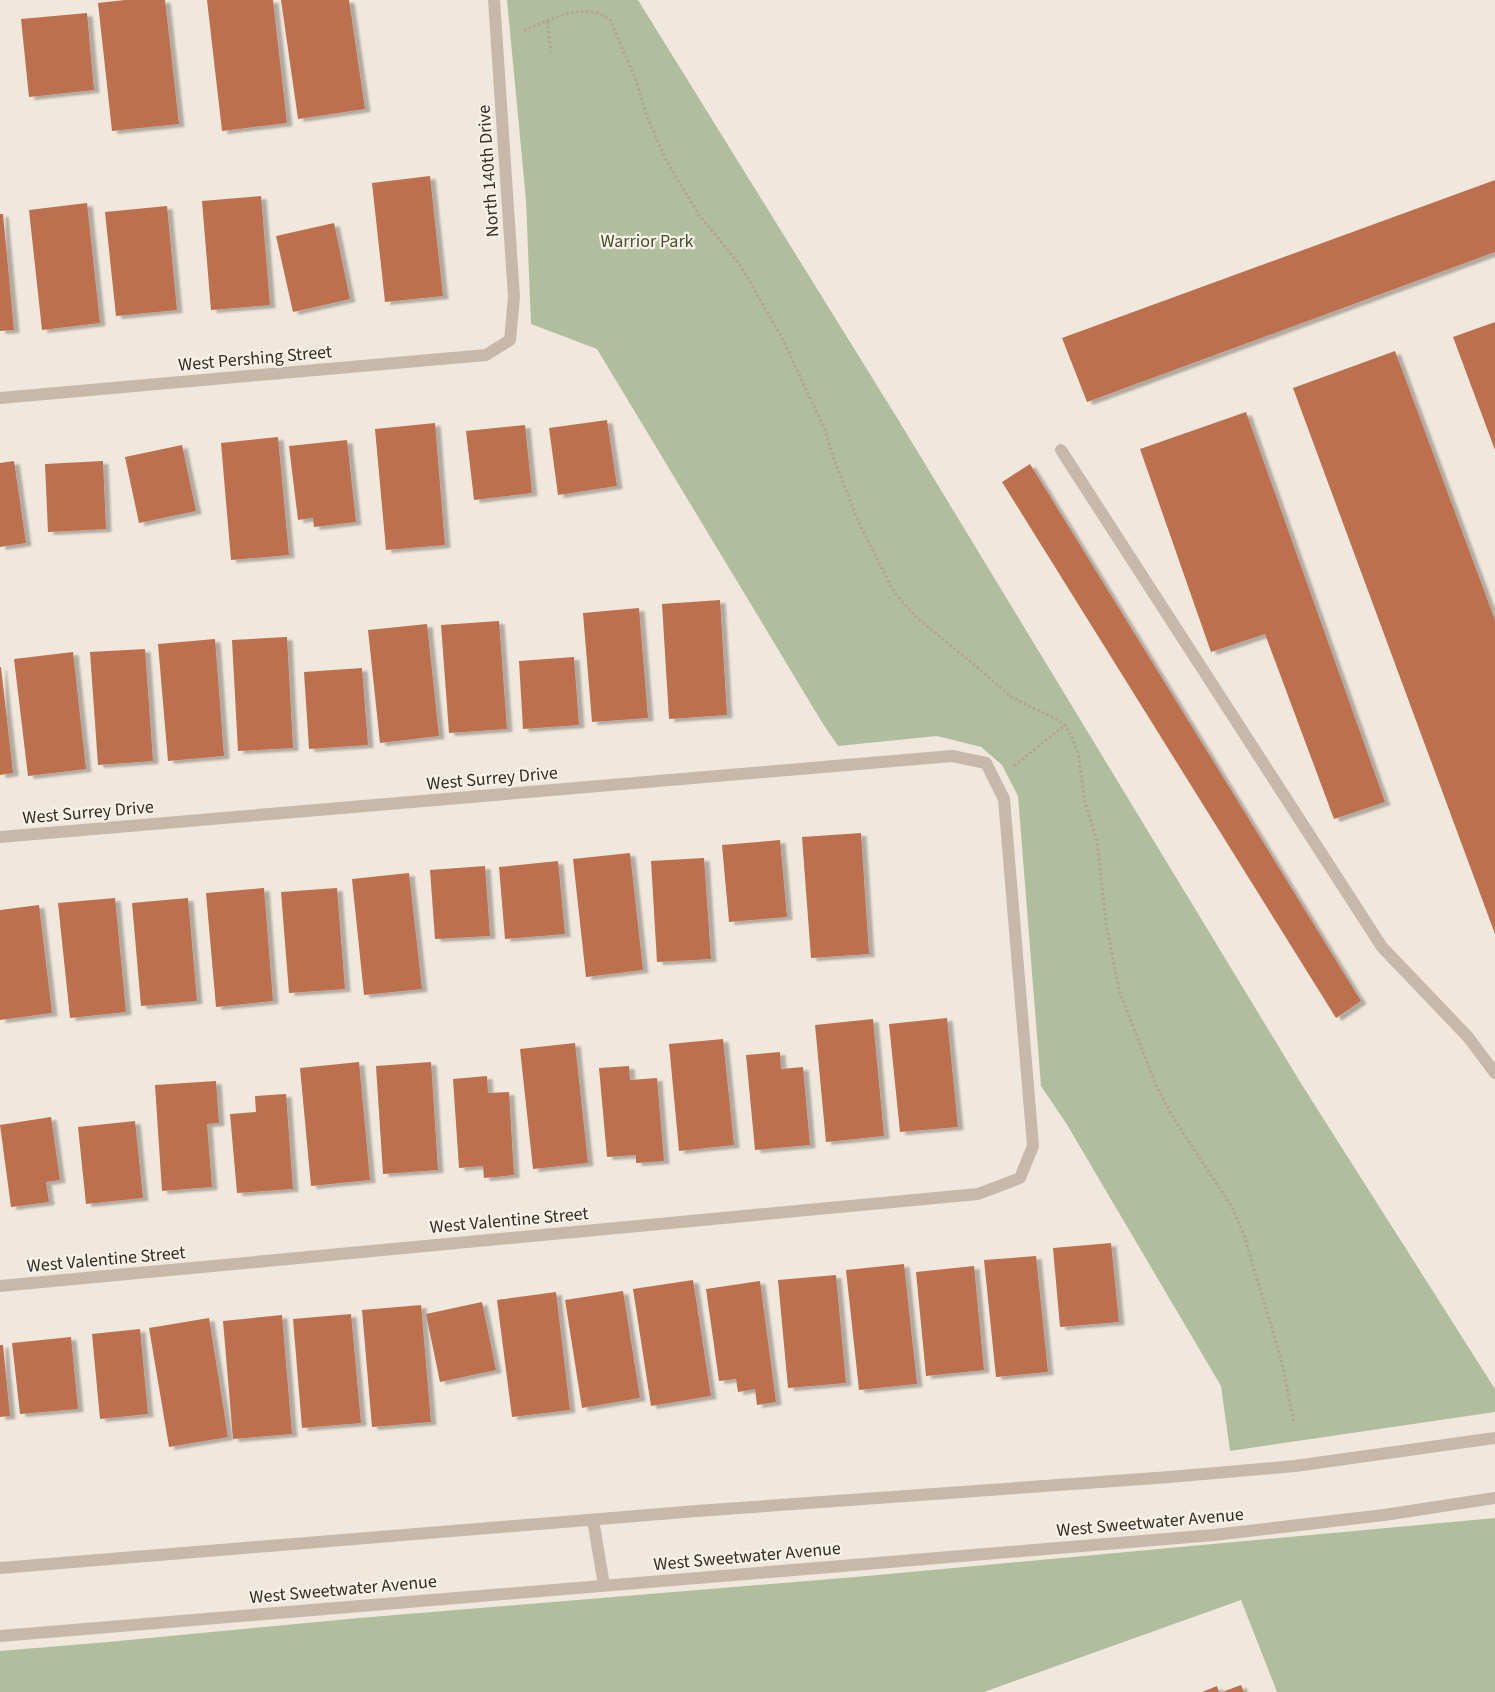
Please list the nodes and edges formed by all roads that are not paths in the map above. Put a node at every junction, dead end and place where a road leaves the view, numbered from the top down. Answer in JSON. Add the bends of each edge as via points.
{"nodes":[{"id":1,"x":494,"y":0,"type":"edge"},
{"id":2,"x":510,"y":340,"type":"joint"},
{"id":3,"x":0,"y":398,"type":"edge"},
{"id":4,"x":1061,"y":450,"type":"dead end"},
{"id":5,"x":0,"y":837,"type":"edge"},
{"id":6,"x":1495,"y":1073,"type":"edge"},
{"id":7,"x":1020,"y":1178,"type":"joint"},
{"id":8,"x":0,"y":1286,"type":"edge"},
{"id":9,"x":1495,"y":1438,"type":"edge"},
{"id":10,"x":1495,"y":1498,"type":"edge"},
{"id":11,"x":594,"y":1520,"type":"junction"},
{"id":12,"x":0,"y":1568,"type":"edge"},
{"id":13,"x":604,"y":1585,"type":"junction"},
{"id":14,"x":0,"y":1636,"type":"edge"}],
"edges":[{"from":1,"to":2,"type":"street","name":"North 140th Drive","via":[[514,298]]},
{"from":2,"to":3,"type":"street","name":"West Pershing Street","via":[[486,355]]},
{"from":4,"to":6,"type":"street","via":[[1382,947],[1468,1037]]},
{"from":5,"to":7,"type":"street","name":"West Surrey Drive","via":[[952,756],[986,763],[1004,799],[1032,1136],[1032,1146]]},
{"from":7,"to":8,"type":"street","name":"West Valentine Street","via":[[978,1194]]},
{"from":9,"to":11,"type":"street","via":[[1295,1466]]},
{"from":10,"to":13,"type":"street","name":"West Sweetwater Avenue","via":[[1223,1534]]},
{"from":11,"to":12,"type":"street"},
{"from":11,"to":13,"type":"street"},
{"from":13,"to":14,"type":"street","name":"West Sweetwater Avenue"}]}
